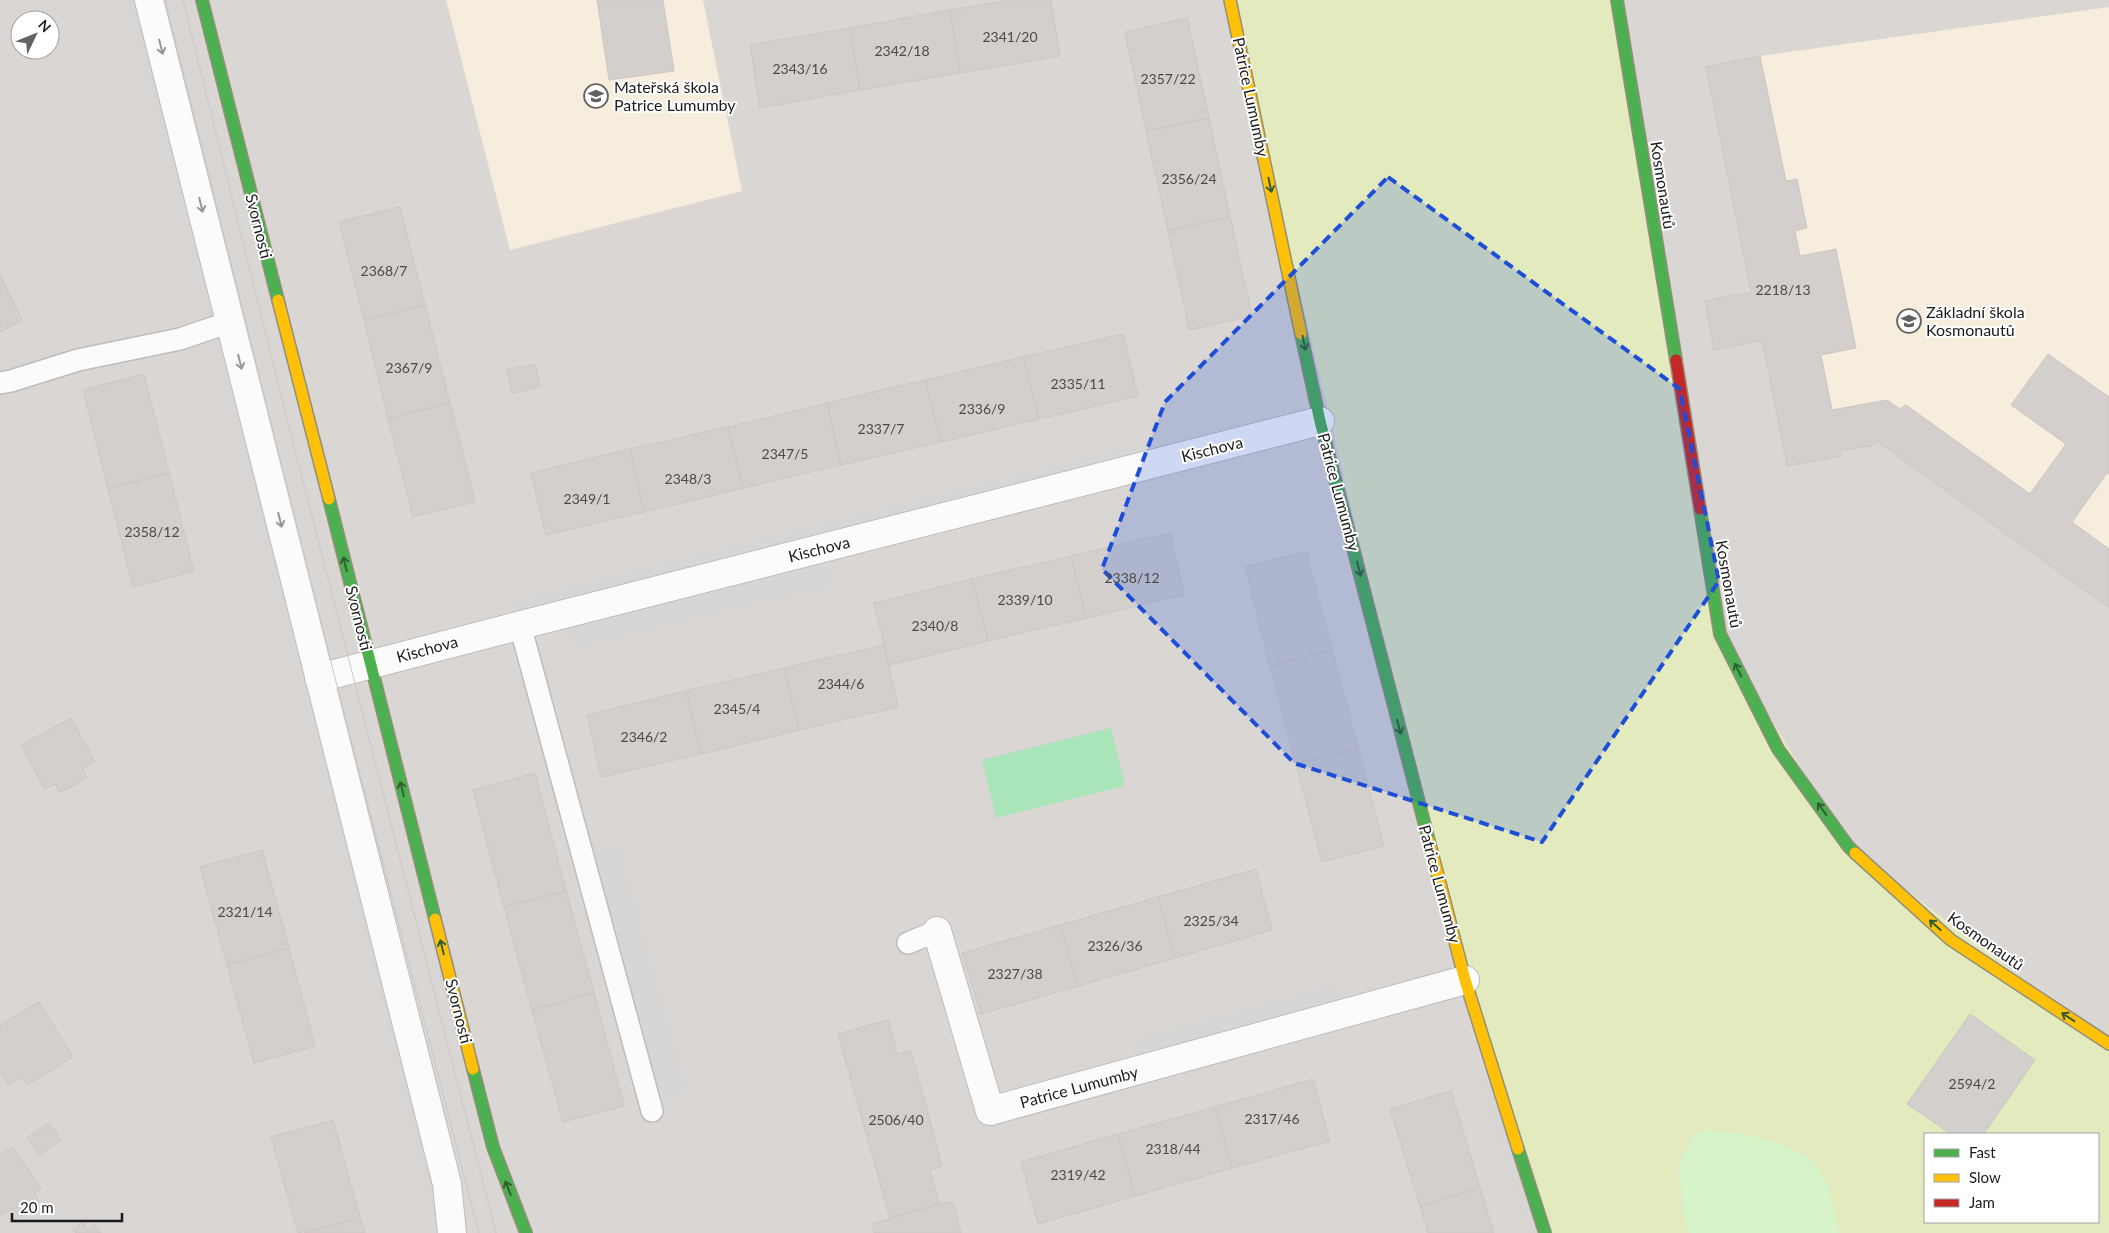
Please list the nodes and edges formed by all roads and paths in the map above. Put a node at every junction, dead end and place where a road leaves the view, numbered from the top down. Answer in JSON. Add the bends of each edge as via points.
{"nodes":[{"id":1,"x":149,"y":0,"type":"edge"},
{"id":2,"x":202,"y":0,"type":"edge"},
{"id":3,"x":1230,"y":0,"type":"edge"},
{"id":4,"x":1617,"y":0,"type":"edge"},
{"id":5,"x":230,"y":322,"type":"junction"},
{"id":6,"x":0,"y":383,"type":"edge"},
{"id":7,"x":1320,"y":421,"type":"junction"},
{"id":8,"x":520,"y":625,"type":"junction"},
{"id":9,"x":370,"y":664,"type":"junction"},
{"id":10,"x":319,"y":678,"type":"junction"},
{"id":11,"x":937,"y":931,"type":"joint"},
{"id":12,"x":908,"y":943,"type":"dead end"},
{"id":13,"x":1465,"y":980,"type":"junction"},
{"id":14,"x":2109,"y":1044,"type":"edge"},
{"id":15,"x":652,"y":1111,"type":"dead end"},
{"id":16,"x":452,"y":1233,"type":"edge"},
{"id":17,"x":526,"y":1233,"type":"edge"},
{"id":18,"x":1545,"y":1233,"type":"edge"}],
"edges":[{"from":1,"to":5,"type":"street","one_way":true},
{"from":9,"to":2,"type":"street","name":"Svornosti","one_way":true},
{"from":3,"to":7,"type":"street","name":"Patrice Lumumby","one_way":true},
{"from":14,"to":4,"type":"street","name":"Kosmonautů","one_way":true,"via":[[1951,940],[1848,846],[1778,749],[1720,634]]},
{"from":5,"to":6,"type":"lane","via":[[180,338],[78,360]]},
{"from":5,"to":10,"type":"street","one_way":true},
{"from":7,"to":8,"type":"street","name":"Kischova"},
{"from":7,"to":13,"type":"street","name":"Patrice Lumumby","one_way":true},
{"from":8,"to":9,"type":"street","name":"Kischova"},
{"from":8,"to":15,"type":"lane"},
{"from":9,"to":10,"type":"street","name":"Kischova"},
{"from":17,"to":9,"type":"street","name":"Svornosti","one_way":true,"via":[[493,1147]]},
{"from":10,"to":16,"type":"street","via":[[447,1184]]},
{"from":11,"to":12,"type":"lane"},
{"from":11,"to":13,"type":"street","name":"Patrice Lumumby","via":[[990,1111]]},
{"from":13,"to":18,"type":"street","name":"Patrice Lumumby"}]}
